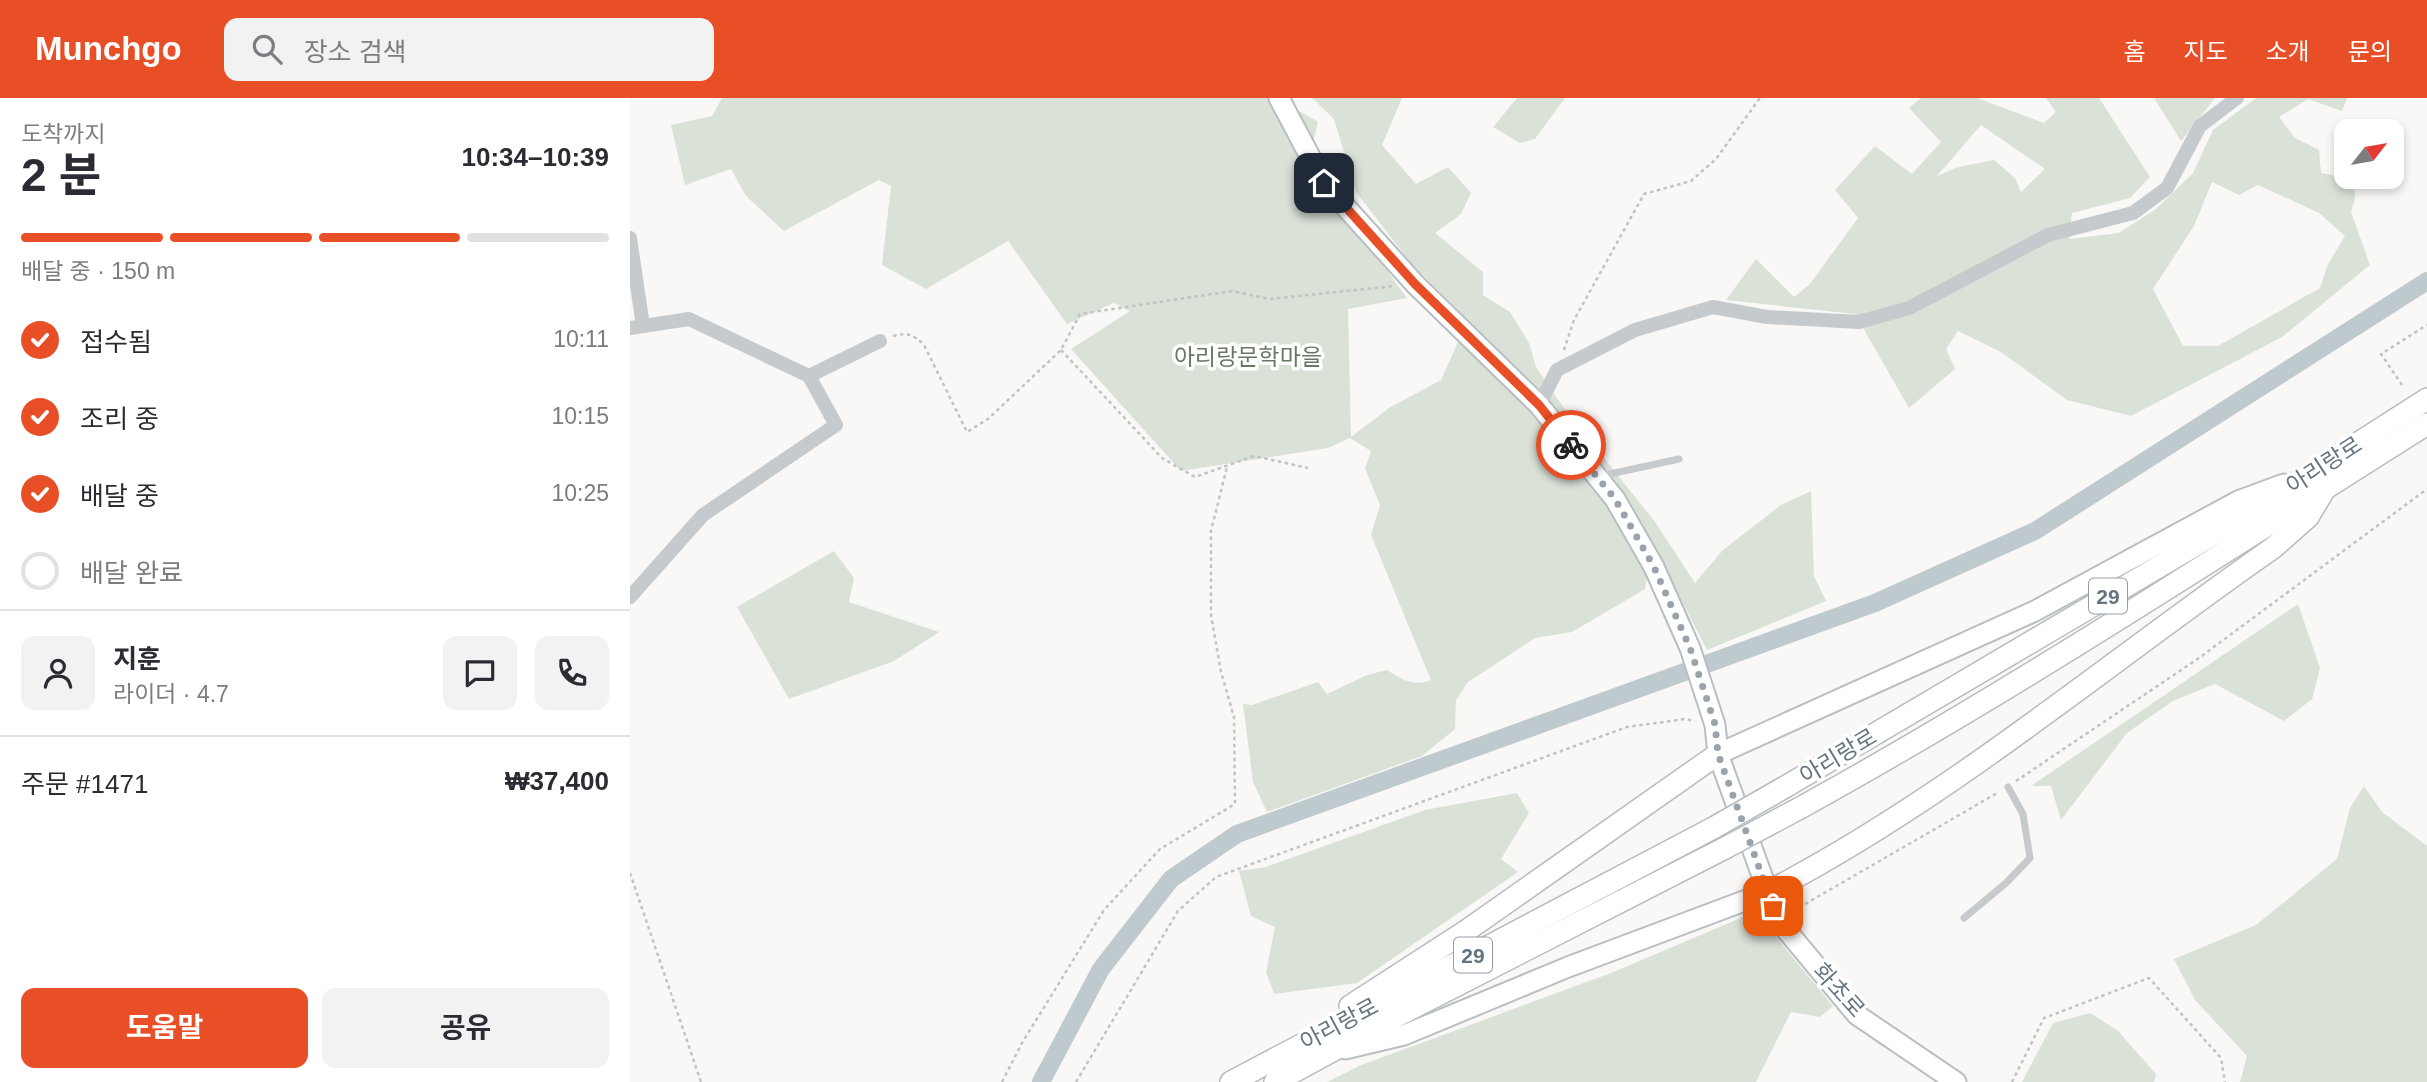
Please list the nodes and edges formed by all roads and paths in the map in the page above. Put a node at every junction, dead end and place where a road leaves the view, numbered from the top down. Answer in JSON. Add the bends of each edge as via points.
{"nodes":[{"id":1,"x":1279,"y":98,"type":"edge"},
{"id":2,"x":1760,"y":98,"type":"edge"},
{"id":3,"x":2237,"y":98,"type":"edge"},
{"id":4,"x":630,"y":238,"type":"edge"},
{"id":5,"x":1415,"y":284,"type":"junction"},
{"id":6,"x":2427,"y":325,"type":"edge"},
{"id":7,"x":637,"y":327,"type":"edge"},
{"id":8,"x":880,"y":341,"type":"joint"},
{"id":9,"x":1061,"y":349,"type":"junction"},
{"id":10,"x":1557,"y":370,"type":"junction"},
{"id":11,"x":809,"y":376,"type":"junction"},
{"id":12,"x":2402,"y":385,"type":"dead end"},
{"id":13,"x":2427,"y":399,"type":"edge"},
{"id":14,"x":1539,"y":405,"type":"junction"},
{"id":15,"x":2427,"y":425,"type":"edge"},
{"id":16,"x":1679,"y":459,"type":"dead end"},
{"id":17,"x":1227,"y":467,"type":"junction"},
{"id":18,"x":1308,"y":468,"type":"dead end"},
{"id":19,"x":2308,"y":475,"type":"junction"},
{"id":20,"x":1597,"y":477,"type":"junction"},
{"id":21,"x":2325,"y":488,"type":"junction"},
{"id":22,"x":2427,"y":489,"type":"edge"},
{"id":23,"x":630,"y":597,"type":"edge"},
{"id":24,"x":1712,"y":716,"type":"junction"},
{"id":25,"x":1718,"y":754,"type":"junction"},
{"id":26,"x":2008,"y":786,"type":"junction"},
{"id":27,"x":630,"y":873,"type":"edge"},
{"id":28,"x":1768,"y":892,"type":"junction"},
{"id":29,"x":1964,"y":918,"type":"dead end"},
{"id":30,"x":1778,"y":920,"type":"junction"},
{"id":31,"x":1328,"y":1042,"type":"junction"},
{"id":32,"x":701,"y":1082,"type":"edge"},
{"id":33,"x":1002,"y":1082,"type":"edge"},
{"id":34,"x":1076,"y":1082,"type":"edge"},
{"id":35,"x":1231,"y":1082,"type":"edge"},
{"id":36,"x":1275,"y":1082,"type":"edge"},
{"id":37,"x":1956,"y":1082,"type":"edge"},
{"id":38,"x":2012,"y":1082,"type":"edge"},
{"id":39,"x":2225,"y":1082,"type":"edge"}],
"edges":[{"from":1,"to":5,"type":"street","via":[[1324,183]]},
{"from":2,"to":10,"type":"path","via":[[1716,159],[1692,181],[1644,194],[1574,320]]},
{"from":3,"to":10,"type":"street","via":[[2200,126],[2167,188],[2133,213],[2048,235],[1909,308],[1859,322],[1767,317],[1713,307],[1635,331]]},
{"from":4,"to":7,"type":"street"},
{"from":5,"to":9,"type":"path","via":[[1269,299],[1232,291],[1080,314]]},
{"from":5,"to":14,"type":"street"},
{"from":6,"to":12,"type":"path","via":[[2381,354]]},
{"from":7,"to":11,"type":"street","via":[[690,319]]},
{"from":8,"to":9,"type":"path","via":[[904,333],[924,345],[967,432],[988,419]]},
{"from":8,"to":11,"type":"street"},
{"from":9,"to":17,"type":"path","via":[[1162,458],[1195,477]]},
{"from":10,"to":14,"type":"street"},
{"from":11,"to":23,"type":"street","via":[[836,425],[703,516]]},
{"from":13,"to":19,"type":"main road","name":"아리랑로","number":"29"},
{"from":14,"to":20,"type":"street"},
{"from":15,"to":21,"type":"main road","name":"아리랑로","number":"29"},
{"from":16,"to":20,"type":"lane"},
{"from":17,"to":18,"type":"path","via":[[1254,456]]},
{"from":17,"to":33,"type":"path","via":[[1211,531],[1211,615],[1234,717],[1235,804],[1160,849],[1104,910]]},
{"from":19,"to":25,"type":"street","via":[[2238,501],[2035,611]]},
{"from":19,"to":31,"type":"main road","name":"아리랑로","number":"29","bridge":true,"via":[[1785,787]]},
{"from":20,"to":24,"type":"street","name":"화초로","via":[[1654,567],[1690,648]]},
{"from":21,"to":28,"type":"main road","via":[[2308,517],[2273,548],[1950,782],[1838,856]]},
{"from":21,"to":31,"type":"main road","name":"아리랑로","number":"29","bridge":true,"via":[[1915,744],[1800,808]]},
{"from":22,"to":26,"type":"path","via":[[2199,658]]},
{"from":24,"to":25,"type":"street","name":"화초로"},
{"from":24,"to":34,"type":"path","via":[[1627,727],[1216,877],[1178,911]]},
{"from":25,"to":28,"type":"street","name":"화초로"},
{"from":25,"to":31,"type":"main road","via":[[1352,1005]]},
{"from":26,"to":29,"type":"lane","via":[[2023,814],[2030,858]]},
{"from":26,"to":30,"type":"path"},
{"from":27,"to":32,"type":"path"},
{"from":28,"to":30,"type":"street","name":"화초로"},
{"from":28,"to":31,"type":"street","via":[[1404,1035]]},
{"from":30,"to":37,"type":"street","name":"화초로","via":[[1857,1015]]},
{"from":31,"to":35,"type":"main road","name":"아리랑로","number":"29"},
{"from":31,"to":36,"type":"main road","name":"아리랑로","number":"29"},
{"from":38,"to":39,"type":"path","via":[[2044,1018],[2149,978],[2221,1058]]}]}
